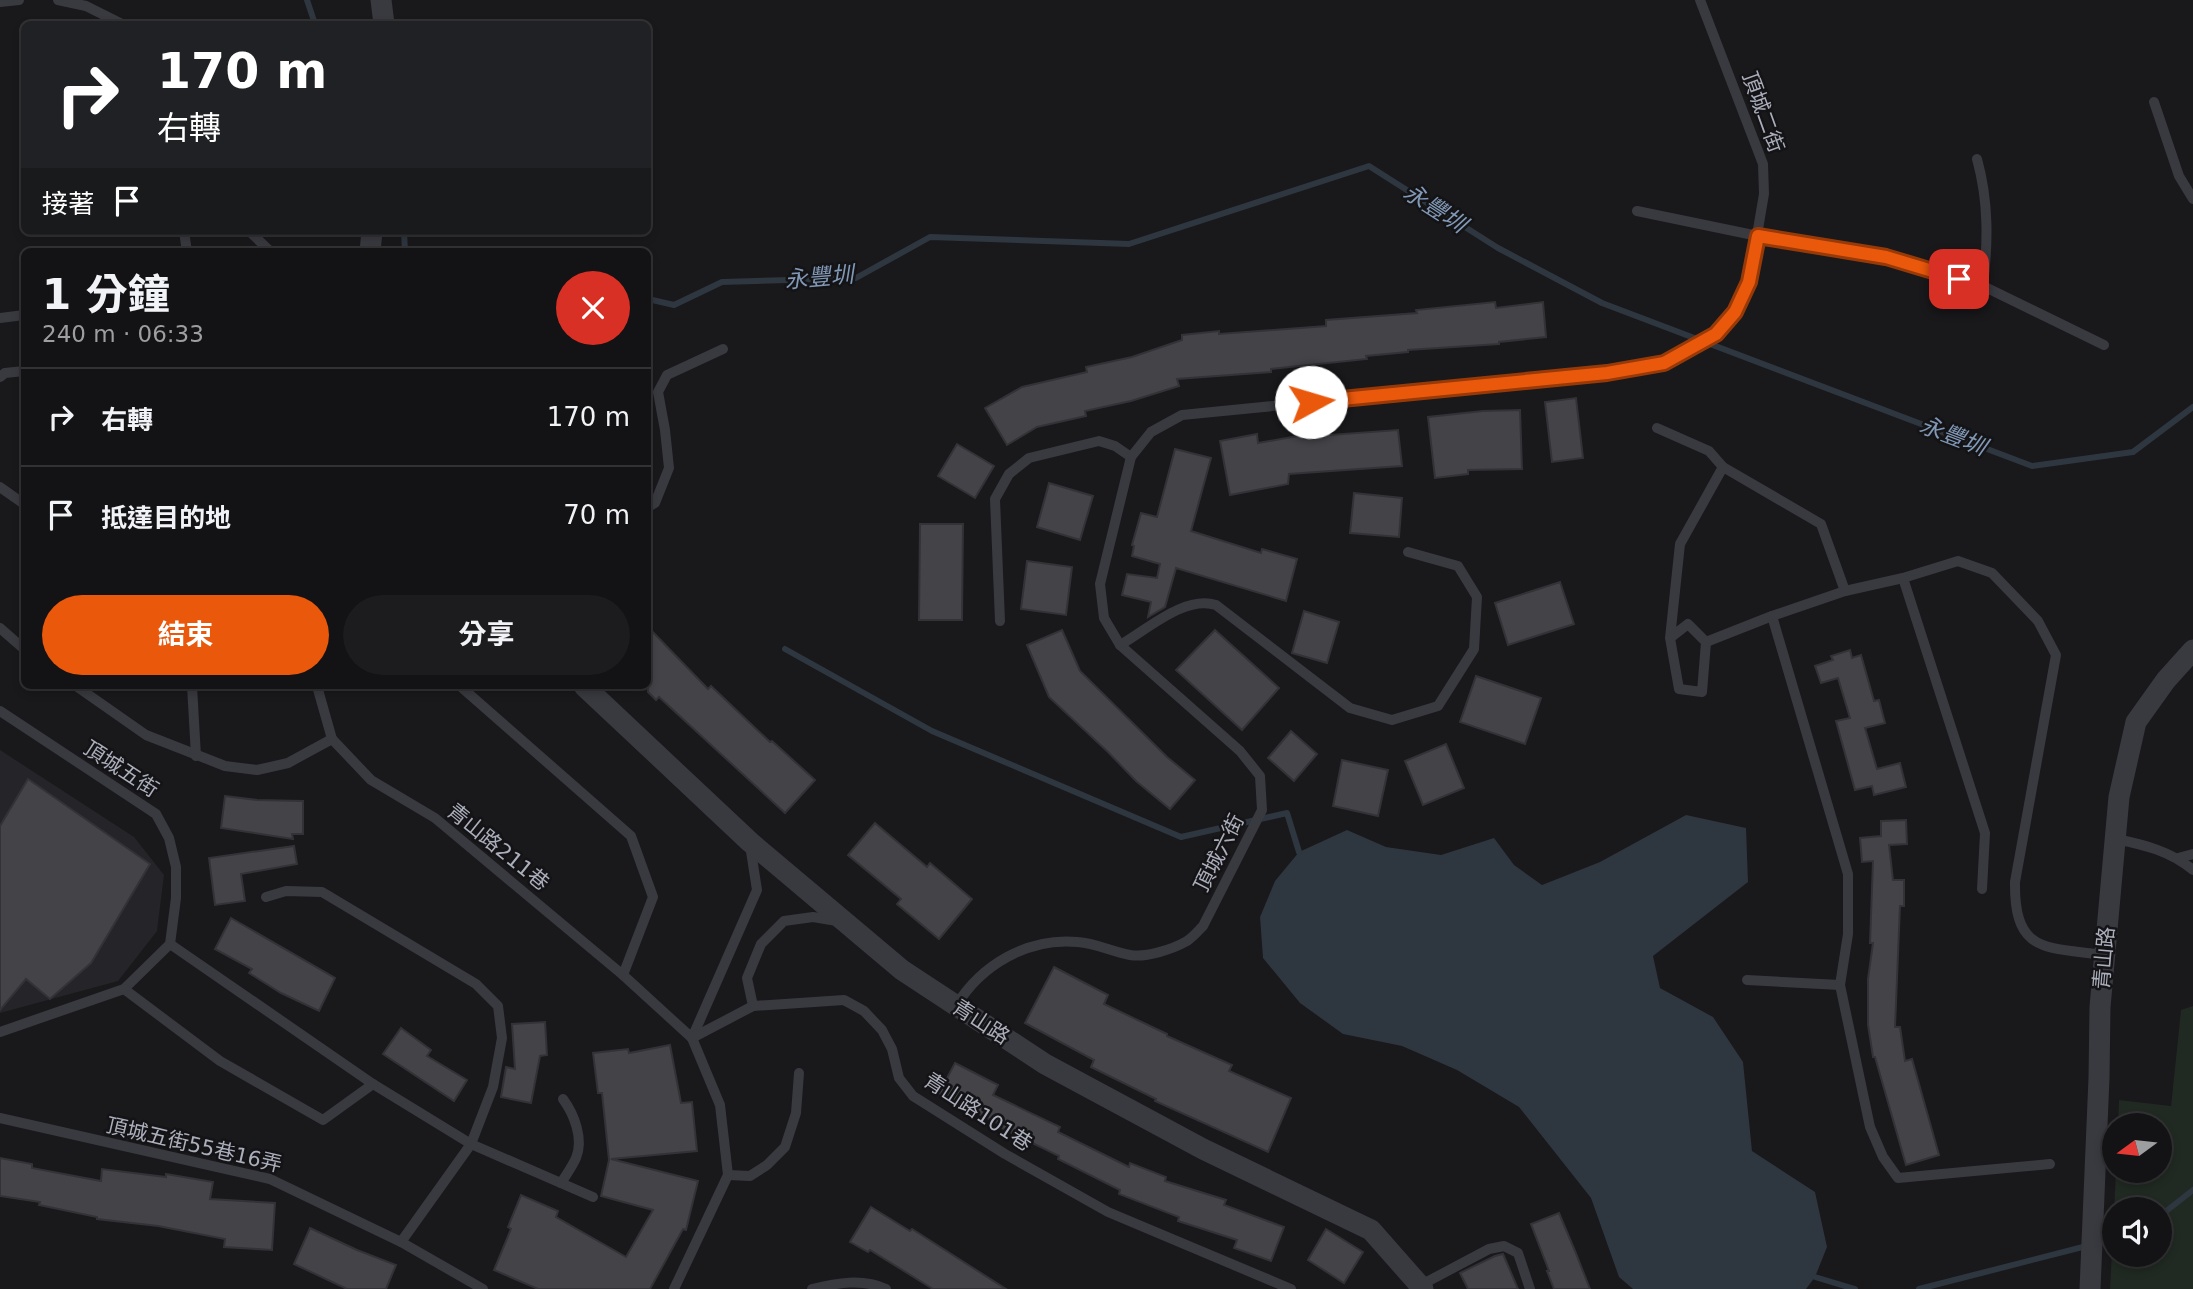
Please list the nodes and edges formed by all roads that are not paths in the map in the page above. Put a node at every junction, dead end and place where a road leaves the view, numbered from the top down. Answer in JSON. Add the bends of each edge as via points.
{"nodes":[{"id":1,"x":19,"y":0,"type":"edge"},
{"id":2,"x":58,"y":0,"type":"edge"},
{"id":3,"x":381,"y":0,"type":"edge"},
{"id":4,"x":1700,"y":0,"type":"edge"},
{"id":5,"x":0,"y":2,"type":"edge"},
{"id":6,"x":116,"y":21,"type":"edge"},
{"id":7,"x":384,"y":21,"type":"edge"},
{"id":8,"x":2154,"y":102,"type":"dead end"},
{"id":9,"x":1977,"y":159,"type":"dead end"},
{"id":10,"x":2193,"y":199,"type":"edge"},
{"id":11,"x":1637,"y":211,"type":"dead end"},
{"id":12,"x":253,"y":235,"type":"edge"},
{"id":13,"x":1758,"y":236,"type":"junction"},
{"id":14,"x":267,"y":248,"type":"edge"},
{"id":15,"x":1983,"y":286,"type":"junction"},
{"id":16,"x":21,"y":316,"type":"edge"},
{"id":17,"x":0,"y":318,"type":"edge"},
{"id":18,"x":2104,"y":345,"type":"dead end"},
{"id":19,"x":723,"y":349,"type":"dead end"},
{"id":20,"x":21,"y":371,"type":"edge"},
{"id":21,"x":0,"y":377,"type":"edge"},
{"id":22,"x":1657,"y":428,"type":"dead end"},
{"id":23,"x":1131,"y":457,"type":"junction"},
{"id":24,"x":1723,"y":467,"type":"junction"},
{"id":25,"x":0,"y":487,"type":"edge"},
{"id":26,"x":21,"y":502,"type":"edge"},
{"id":27,"x":651,"y":505,"type":"edge"},
{"id":28,"x":1408,"y":552,"type":"dead end"},
{"id":29,"x":1903,"y":578,"type":"junction"},
{"id":30,"x":1845,"y":591,"type":"junction"},
{"id":31,"x":1772,"y":616,"type":"junction"},
{"id":32,"x":1000,"y":621,"type":"dead end"},
{"id":33,"x":0,"y":628,"type":"edge"},
{"id":34,"x":1670,"y":638,"type":"junction"},
{"id":35,"x":1706,"y":642,"type":"junction"},
{"id":36,"x":1120,"y":645,"type":"junction"},
{"id":37,"x":21,"y":646,"type":"edge"},
{"id":38,"x":2193,"y":650,"type":"edge"},
{"id":39,"x":80,"y":689,"type":"edge"},
{"id":40,"x":192,"y":689,"type":"edge"},
{"id":41,"x":318,"y":689,"type":"edge"},
{"id":42,"x":463,"y":689,"type":"edge"},
{"id":43,"x":587,"y":689,"type":"edge"},
{"id":44,"x":0,"y":711,"type":"edge"},
{"id":45,"x":332,"y":739,"type":"junction"},
{"id":46,"x":196,"y":756,"type":"junction"},
{"id":47,"x":2116,"y":839,"type":"junction"},
{"id":48,"x":750,"y":842,"type":"junction"},
{"id":49,"x":2193,"y":854,"type":"edge"},
{"id":50,"x":2178,"y":858,"type":"junction"},
{"id":51,"x":2193,"y":870,"type":"edge"},
{"id":52,"x":1982,"y":888,"type":"dead end"},
{"id":53,"x":266,"y":897,"type":"dead end"},
{"id":54,"x":845,"y":922,"type":"junction"},
{"id":55,"x":170,"y":944,"type":"junction"},
{"id":56,"x":2104,"y":955,"type":"junction"},
{"id":57,"x":623,"y":975,"type":"junction"},
{"id":58,"x":1747,"y":980,"type":"dead end"},
{"id":59,"x":1840,"y":985,"type":"junction"},
{"id":60,"x":124,"y":989,"type":"junction"},
{"id":61,"x":753,"y":1006,"type":"junction"},
{"id":62,"x":956,"y":1006,"type":"junction"},
{"id":63,"x":0,"y":1032,"type":"edge"},
{"id":64,"x":692,"y":1038,"type":"junction"},
{"id":65,"x":799,"y":1073,"type":"dead end"},
{"id":66,"x":373,"y":1084,"type":"junction"},
{"id":67,"x":563,"y":1099,"type":"dead end"},
{"id":68,"x":0,"y":1118,"type":"edge"},
{"id":69,"x":471,"y":1144,"type":"junction"},
{"id":70,"x":2050,"y":1164,"type":"dead end"},
{"id":71,"x":728,"y":1175,"type":"junction"},
{"id":72,"x":561,"y":1183,"type":"junction"},
{"id":73,"x":593,"y":1197,"type":"dead end"},
{"id":74,"x":401,"y":1241,"type":"junction"},
{"id":75,"x":1422,"y":1287,"type":"edge"},
{"id":76,"x":483,"y":1289,"type":"edge"},
{"id":77,"x":674,"y":1289,"type":"edge"},
{"id":78,"x":812,"y":1289,"type":"edge"},
{"id":79,"x":886,"y":1289,"type":"edge"},
{"id":80,"x":1291,"y":1289,"type":"edge"},
{"id":81,"x":1530,"y":1289,"type":"edge"},
{"id":82,"x":2090,"y":1289,"type":"edge"}],
"edges":[{"from":1,"to":5,"type":"lane"},
{"from":2,"to":6,"type":"lane","via":[[86,6]]},
{"from":3,"to":7,"type":"street"},
{"from":4,"to":13,"type":"lane","name":"頂城二街","via":[[1763,164],[1765,194]]},
{"from":8,"to":10,"type":"lane","via":[[2179,176]]},
{"from":9,"to":15,"type":"lane","via":[[1987,218]]},
{"from":11,"to":13,"type":"lane"},
{"from":12,"to":14,"type":"lane"},
{"from":13,"to":15,"type":"lane","via":[[1886,257]]},
{"from":13,"to":23,"type":"lane","name":"頂城二街","via":[[1749,282],[1735,312],[1716,334],[1664,363],[1607,373],[1182,415],[1150,432]]},
{"from":15,"to":18,"type":"lane"},
{"from":16,"to":17,"type":"lane"},
{"from":19,"to":27,"type":"lane","via":[[667,375],[658,392],[669,468]]},
{"from":20,"to":21,"type":"lane"},
{"from":22,"to":24,"type":"lane","via":[[1709,451]]},
{"from":23,"to":32,"type":"lane","via":[[1099,441],[1029,458],[1009,474],[995,499]]},
{"from":23,"to":36,"type":"lane","name":"頂城六街","via":[[1100,584],[1104,618]]},
{"from":24,"to":30,"type":"lane","via":[[1821,524]]},
{"from":24,"to":34,"type":"lane","via":[[1680,544]]},
{"from":25,"to":26,"type":"lane"},
{"from":28,"to":36,"type":"lane","via":[[1458,566],[1477,597],[1474,649],[1438,706],[1392,720],[1350,708],[1216,605],[1203,601],[1181,607]]},
{"from":29,"to":30,"type":"lane"},
{"from":29,"to":52,"type":"lane","via":[[1985,833]]},
{"from":29,"to":56,"type":"lane","via":[[1958,561],[1992,573],[2038,621],[2056,655],[2015,882],[2015,905],[2024,932],[2036,944]]},
{"from":30,"to":31,"type":"lane"},
{"from":31,"to":35,"type":"lane"},
{"from":31,"to":59,"type":"lane","via":[[1848,874],[1848,934]]},
{"from":33,"to":37,"type":"lane"},
{"from":34,"to":35,"type":"lane","via":[[1688,624]]},
{"from":34,"to":35,"type":"lane","via":[[1679,689],[1702,692]]},
{"from":36,"to":62,"type":"lane","name":"頂城六街","via":[[1240,751],[1260,776],[1262,810],[1203,926],[1188,940],[1134,956],[1079,942],[1021,949],[968,986]]},
{"from":38,"to":47,"type":"street","name":"青山路","via":[[2136,722],[2119,797]]},
{"from":39,"to":46,"type":"lane","via":[[146,735]]},
{"from":40,"to":46,"type":"lane"},
{"from":41,"to":45,"type":"lane"},
{"from":42,"to":57,"type":"lane","via":[[631,836],[653,897]]},
{"from":43,"to":48,"type":"street","name":"青山路"},
{"from":44,"to":55,"type":"lane","name":"頂城五街","via":[[156,814],[169,838],[176,867]]},
{"from":45,"to":46,"type":"lane","via":[[288,763],[257,770]]},
{"from":45,"to":57,"type":"lane","name":"青山路211巷","via":[[371,780],[435,818]]},
{"from":47,"to":50,"type":"lane"},
{"from":47,"to":56,"type":"street","name":"青山路"},
{"from":48,"to":54,"type":"street","name":"青山路"},
{"from":48,"to":64,"type":"lane","via":[[757,890]]},
{"from":49,"to":50,"type":"lane"},
{"from":50,"to":51,"type":"lane"},
{"from":53,"to":69,"type":"lane","via":[[286,891],[323,892],[476,984],[498,1006],[502,1038],[495,1074]]},
{"from":54,"to":61,"type":"lane","via":[[813,917],[784,921],[761,944],[747,978]]},
{"from":54,"to":62,"type":"street","name":"青山路","via":[[902,970]]},
{"from":55,"to":60,"type":"lane"},
{"from":55,"to":66,"type":"lane"},
{"from":56,"to":82,"type":"street","name":"青山路"},
{"from":57,"to":64,"type":"lane","name":"青山路211巷"},
{"from":58,"to":59,"type":"lane"},
{"from":59,"to":70,"type":"lane","via":[[1870,1127],[1898,1178]]},
{"from":60,"to":63,"type":"lane"},
{"from":60,"to":66,"type":"lane","via":[[220,1061],[323,1120]]},
{"from":61,"to":64,"type":"lane","name":"青山路101巷"},
{"from":61,"to":80,"type":"lane","name":"青山路101巷","via":[[844,1000],[864,1011],[882,1030],[899,1078],[913,1096],[1108,1212]]},
{"from":62,"to":75,"type":"street","name":"青山路","via":[[1045,1064],[1203,1149],[1371,1230]]},
{"from":64,"to":71,"type":"lane","via":[[720,1105]]},
{"from":65,"to":71,"type":"lane","via":[[796,1112],[785,1147],[750,1176]]},
{"from":66,"to":69,"type":"lane"},
{"from":67,"to":72,"type":"lane","via":[[573,1113],[578,1156]]},
{"from":68,"to":74,"type":"lane","name":"頂城五街55巷16弄","via":[[270,1179]]},
{"from":69,"to":72,"type":"lane"},
{"from":69,"to":74,"type":"lane"},
{"from":71,"to":77,"type":"lane"},
{"from":72,"to":73,"type":"lane"},
{"from":74,"to":76,"type":"lane","name":"頂城五街55巷16弄"},
{"from":75,"to":81,"type":"lane","via":[[1489,1249],[1504,1246],[1518,1253]]},
{"from":78,"to":79,"type":"lane","via":[[855,1282]]}]}
